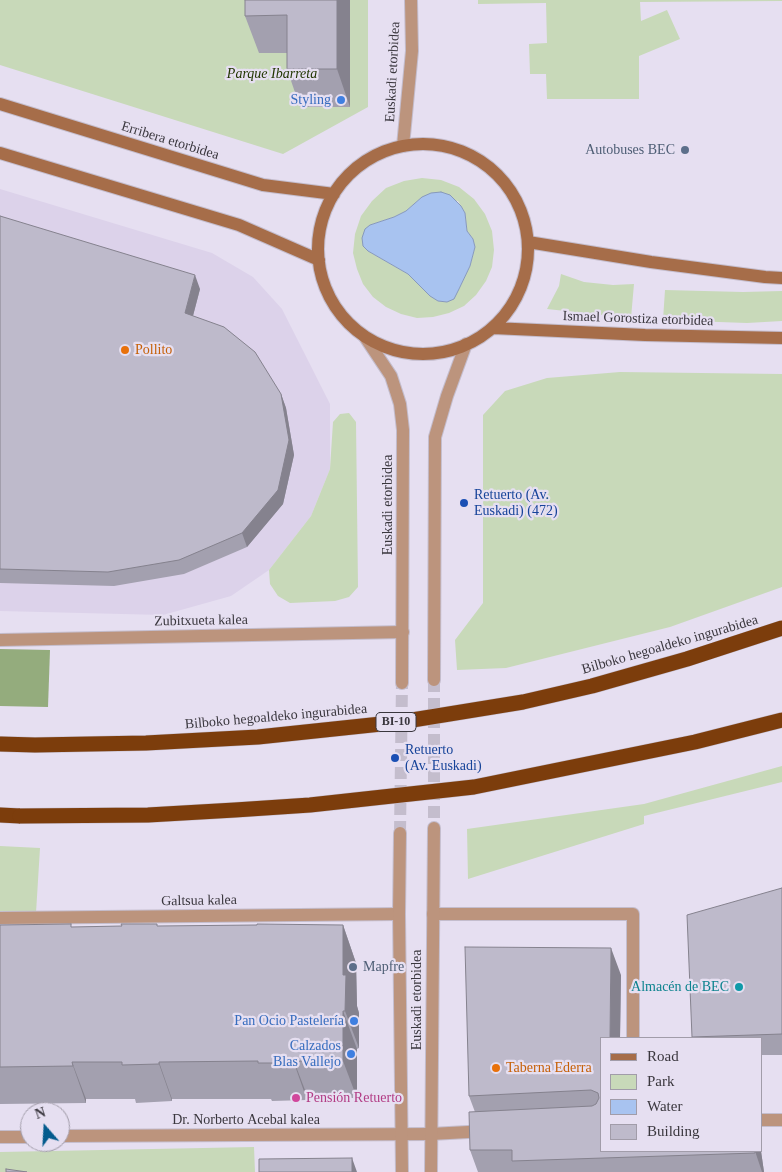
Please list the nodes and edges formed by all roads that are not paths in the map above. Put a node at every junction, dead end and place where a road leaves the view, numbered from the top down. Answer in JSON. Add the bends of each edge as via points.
{"nodes":[{"id":1,"x":411,"y":0,"type":"edge"},
{"id":2,"x":0,"y":104,"type":"edge"},
{"id":3,"x":403,"y":146,"type":"junction"},
{"id":4,"x":0,"y":154,"type":"edge"},
{"id":5,"x":334,"y":194,"type":"junction"},
{"id":6,"x":528,"y":242,"type":"junction"},
{"id":7,"x":318,"y":260,"type":"junction"},
{"id":8,"x":782,"y":278,"type":"edge"},
{"id":9,"x":492,"y":328,"type":"junction"},
{"id":10,"x":365,"y":336,"type":"junction"},
{"id":11,"x":782,"y":338,"type":"edge"},
{"id":12,"x":466,"y":344,"type":"junction"},
{"id":13,"x":782,"y":628,"type":"edge"},
{"id":14,"x":403,"y":632,"type":"junction"},
{"id":15,"x":0,"y":640,"type":"edge"},
{"id":16,"x":434,"y":680,"type":"tunnel mouth"},
{"id":17,"x":402,"y":683,"type":"tunnel mouth"},
{"id":18,"x":782,"y":720,"type":"edge"},
{"id":19,"x":0,"y":744,"type":"edge"},
{"id":20,"x":0,"y":815,"type":"edge"},
{"id":21,"x":434,"y":828,"type":"tunnel mouth"},
{"id":22,"x":400,"y":833,"type":"tunnel mouth"},
{"id":23,"x":399,"y":914,"type":"junction"},
{"id":24,"x":433,"y":914,"type":"junction"},
{"id":25,"x":0,"y":918,"type":"edge"},
{"id":26,"x":633,"y":1037,"type":"edge"},
{"id":27,"x":762,"y":1120,"type":"edge"},
{"id":28,"x":782,"y":1120,"type":"edge"},
{"id":29,"x":501,"y":1130,"type":"edge"},
{"id":30,"x":401,"y":1134,"type":"junction"},
{"id":31,"x":431,"y":1134,"type":"junction"},
{"id":32,"x":70,"y":1136,"type":"edge"},
{"id":33,"x":0,"y":1137,"type":"edge"},
{"id":34,"x":20,"y":1137,"type":"edge"},
{"id":35,"x":402,"y":1172,"type":"edge"},
{"id":36,"x":431,"y":1172,"type":"edge"}],
"edges":[{"from":1,"to":3,"type":"street","name":"Euskadi etorbidea","via":[[412,51]]},
{"from":2,"to":5,"type":"main road","name":"Erribera etorbidea","via":[[264,185]]},
{"from":3,"to":5,"type":"main road","via":[[364,162]]},
{"from":3,"to":6,"type":"main road","via":[[448,146],[488,166],[517,199],[525,220]]},
{"from":4,"to":7,"type":"main road","via":[[239,224]]},
{"from":5,"to":7,"type":"main road","via":[[321,226]]},
{"from":6,"to":8,"type":"main road","via":[[660,264]]},
{"from":6,"to":9,"type":"main road","via":[[527,266],[521,289],[509,310]]},
{"from":7,"to":10,"type":"main road","via":[[328,295],[350,325]]},
{"from":9,"to":11,"type":"main road","name":"Ismael Gorostiza etorbidea"},
{"from":9,"to":12,"type":"main road"},
{"from":10,"to":12,"type":"main road","via":[[381,345],[416,354],[437,353]]},
{"from":10,"to":14,"type":"street","name":"Euskadi etorbidea","via":[[391,376],[404,430]]},
{"from":12,"to":16,"type":"street","via":[[435,437]]},
{"from":13,"to":19,"type":"highway","name":"Bilboko hegoaldeko ingurabidea","number":"BI-10","bridge":true,"via":[[592,686],[523,702],[400,722],[258,737],[146,743]]},
{"from":14,"to":15,"type":"street","name":"Zubitxueta kalea"},
{"from":14,"to":17,"type":"street","name":"Euskadi etorbidea"},
{"from":18,"to":20,"type":"highway","bridge":true,"via":[[685,744],[474,787],[235,810],[148,815]]},
{"from":21,"to":24,"type":"street","name":"Euskadi etorbidea"},
{"from":22,"to":23,"type":"street","name":"Euskadi etorbidea"},
{"from":23,"to":25,"type":"street","name":"Galtsua kalea"},
{"from":23,"to":30,"type":"street","name":"Euskadi etorbidea"},
{"from":24,"to":26,"type":"street","via":[[633,914]]},
{"from":24,"to":31,"type":"street","name":"Euskadi etorbidea"},
{"from":27,"to":28,"type":"street"},
{"from":29,"to":31,"type":"street","name":"Dr. Norberto Acebal kalea"},
{"from":30,"to":31,"type":"street","name":"Dr. Norberto Acebal kalea"},
{"from":30,"to":32,"type":"street","name":"Dr. Norberto Acebal kalea"},
{"from":30,"to":35,"type":"street","name":"Euskadi etorbidea"},
{"from":31,"to":36,"type":"street","name":"Euskadi etorbidea"},
{"from":33,"to":34,"type":"street"}]}
